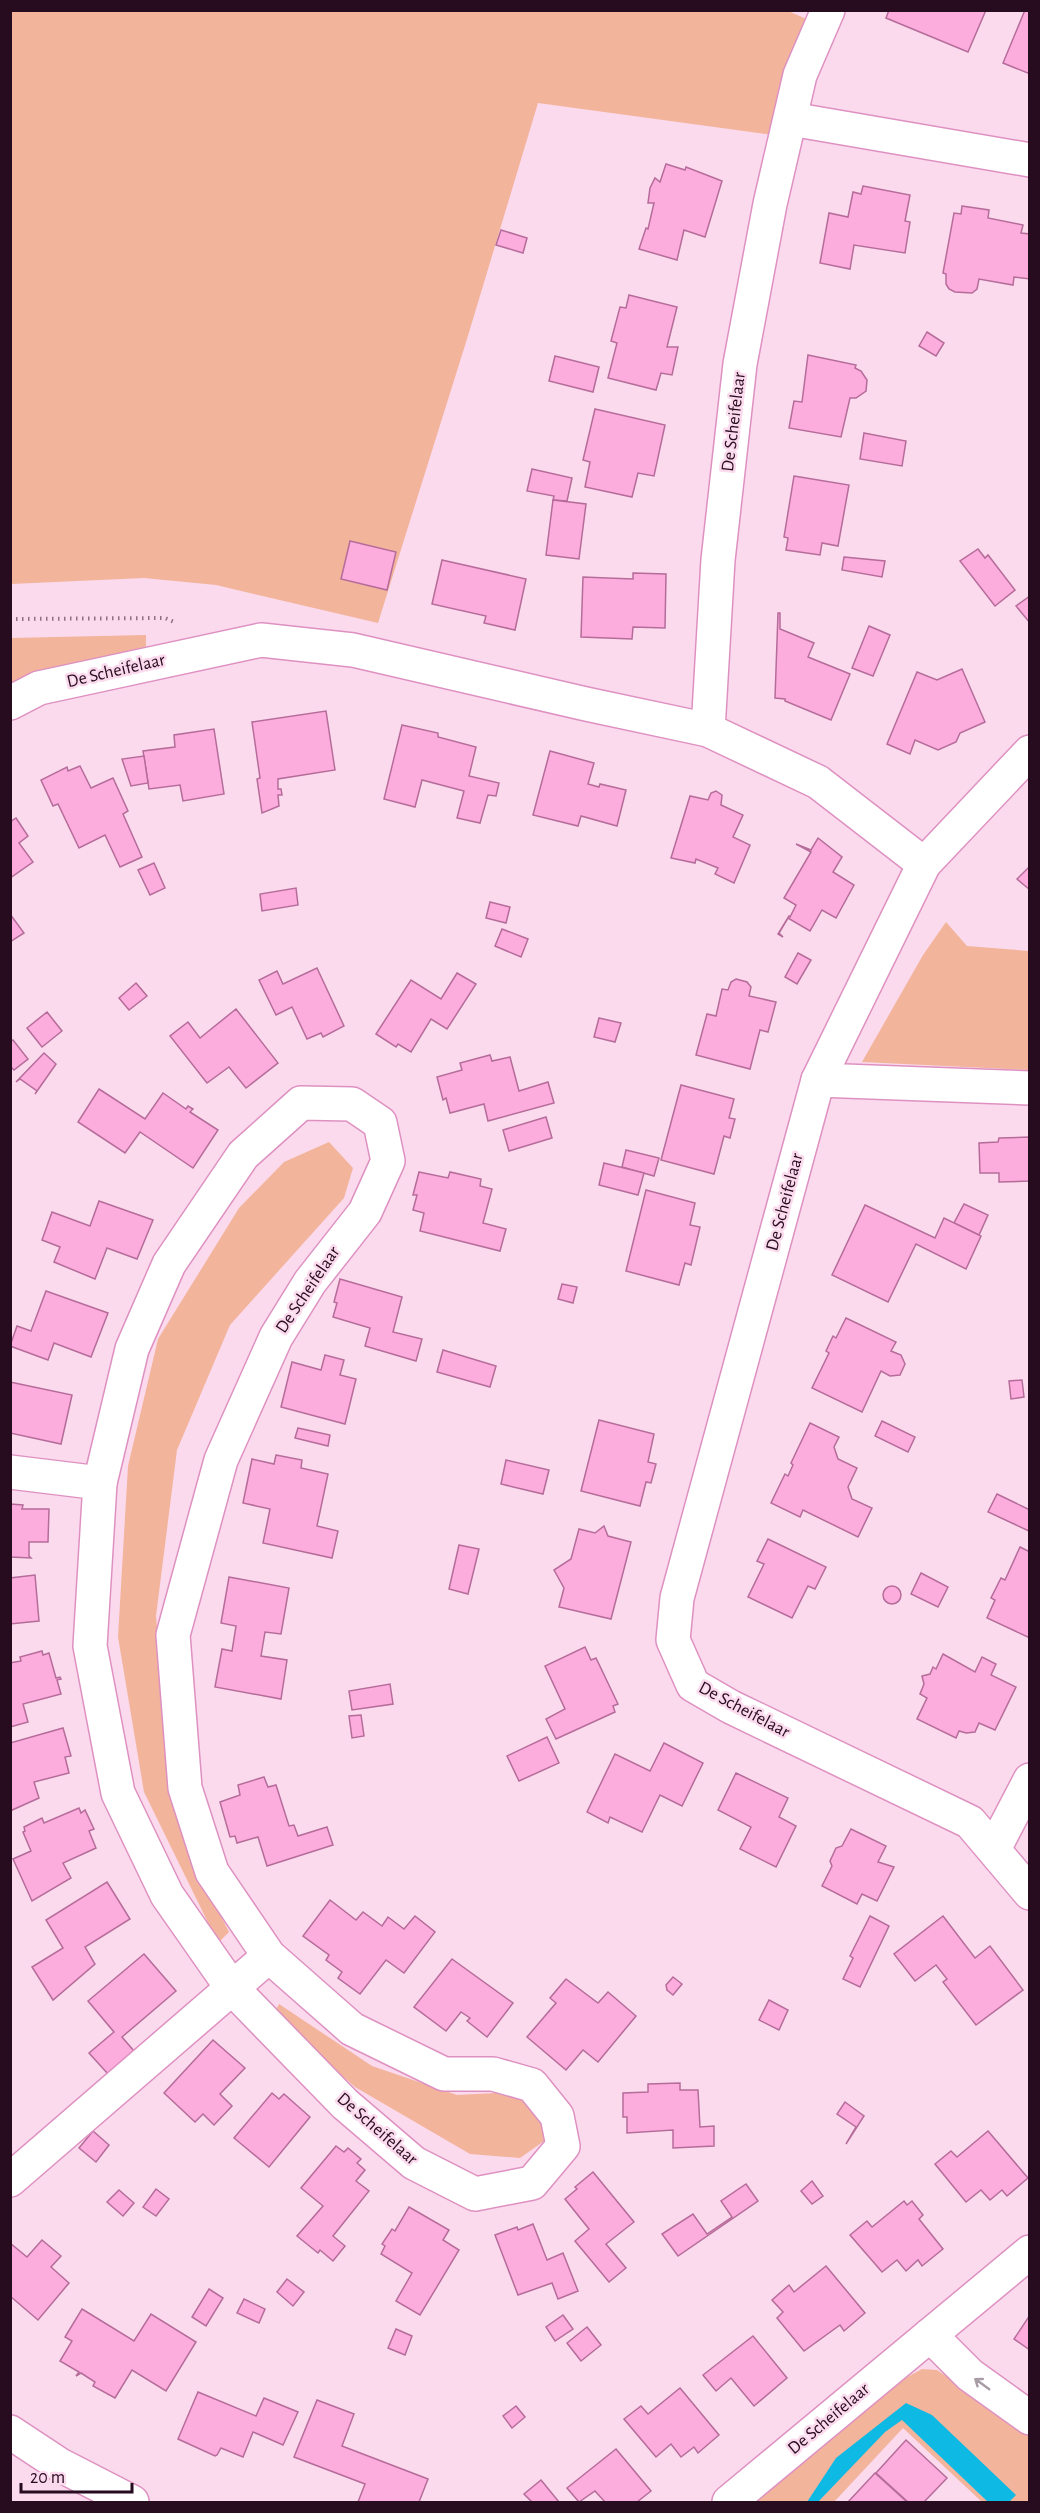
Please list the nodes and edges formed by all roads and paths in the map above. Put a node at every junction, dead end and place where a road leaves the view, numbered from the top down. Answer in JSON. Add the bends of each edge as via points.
{"nodes":[{"id":1,"x":828,"y":10,"type":"edge"},
{"id":2,"x":791,"y":119,"type":"junction"},
{"id":3,"x":1029,"y":160,"type":"edge"},
{"id":4,"x":10,"y":619,"type":"edge"},
{"id":5,"x":175,"y":623,"type":"dead end"},
{"id":6,"x":10,"y":703,"type":"edge"},
{"id":7,"x":708,"y":730,"type":"junction"},
{"id":8,"x":1029,"y":752,"type":"edge"},
{"id":9,"x":924,"y":864,"type":"junction"},
{"id":10,"x":819,"y":1080,"type":"junction"},
{"id":11,"x":1029,"y":1088,"type":"edge"},
{"id":12,"x":10,"y":1472,"type":"edge"},
{"id":13,"x":100,"y":1483,"type":"junction"},
{"id":14,"x":1029,"y":1780,"type":"edge"},
{"id":15,"x":994,"y":1849,"type":"junction"},
{"id":16,"x":1029,"y":1893,"type":"edge"},
{"id":17,"x":269,"y":1956,"type":"junction"},
{"id":18,"x":232,"y":1988,"type":"junction"},
{"id":19,"x":10,"y":2180,"type":"edge"},
{"id":20,"x":1029,"y":2252,"type":"edge"},
{"id":21,"x":930,"y":2335,"type":"junction"},
{"id":22,"x":1029,"y":2418,"type":"edge"},
{"id":23,"x":10,"y":2432,"type":"edge"},
{"id":24,"x":132,"y":2502,"type":"edge"},
{"id":25,"x":729,"y":2502,"type":"edge"}],
"edges":[{"from":1,"to":2,"type":"street","name":"De Scheifelaar","via":[[800,75]]},
{"from":2,"to":3,"type":"street"},
{"from":2,"to":7,"type":"street","name":"De Scheifelaar","via":[[770,204],[741,364],[718,560]]},
{"from":4,"to":5,"type":"path","via":[[165,618]]},
{"from":6,"to":7,"type":"street","name":"De Scheifelaar","via":[[39,688],[261,640],[353,650]]},
{"from":7,"to":9,"type":"street","name":"De Scheifelaar","via":[[818,782]]},
{"from":8,"to":9,"type":"street","name":"De Scheifelaar"},
{"from":9,"to":10,"type":"street","name":"De Scheifelaar"},
{"from":10,"to":11,"type":"street"},
{"from":10,"to":15,"type":"street","name":"De Scheifelaar","via":[[678,1598],[674,1640],[693,1685],[970,1822]]},
{"from":12,"to":13,"type":"street"},
{"from":13,"to":17,"type":"street","name":"De Scheifelaar","via":[[132,1349],[169,1264],[243,1155],[301,1103],[352,1104],[380,1123],[388,1161],[365,1212],[310,1282],[276,1337],[220,1460],[173,1635],[185,1788],[212,1872]]},
{"from":13,"to":18,"type":"street","name":"De Scheifelaar","via":[[90,1646],[118,1793],[167,1895]]},
{"from":14,"to":15,"type":"street"},
{"from":15,"to":16,"type":"street","name":"De Scheifelaar"},
{"from":17,"to":18,"type":"street"},
{"from":17,"to":18,"type":"street","name":"De Scheifelaar","via":[[352,2030],[444,2074],[493,2074],[532,2085],[557,2116],[563,2146],[532,2183],[475,2194],[414,2163],[345,2104]]},
{"from":18,"to":19,"type":"street"},
{"from":20,"to":21,"type":"street","name":"De Scheifelaar"},
{"from":22,"to":21,"type":"street","one_way":true,"via":[[970,2375]]},
{"from":21,"to":25,"type":"street","name":"De Scheifelaar"},
{"from":23,"to":24,"type":"street","via":[[60,2465]]}]}
